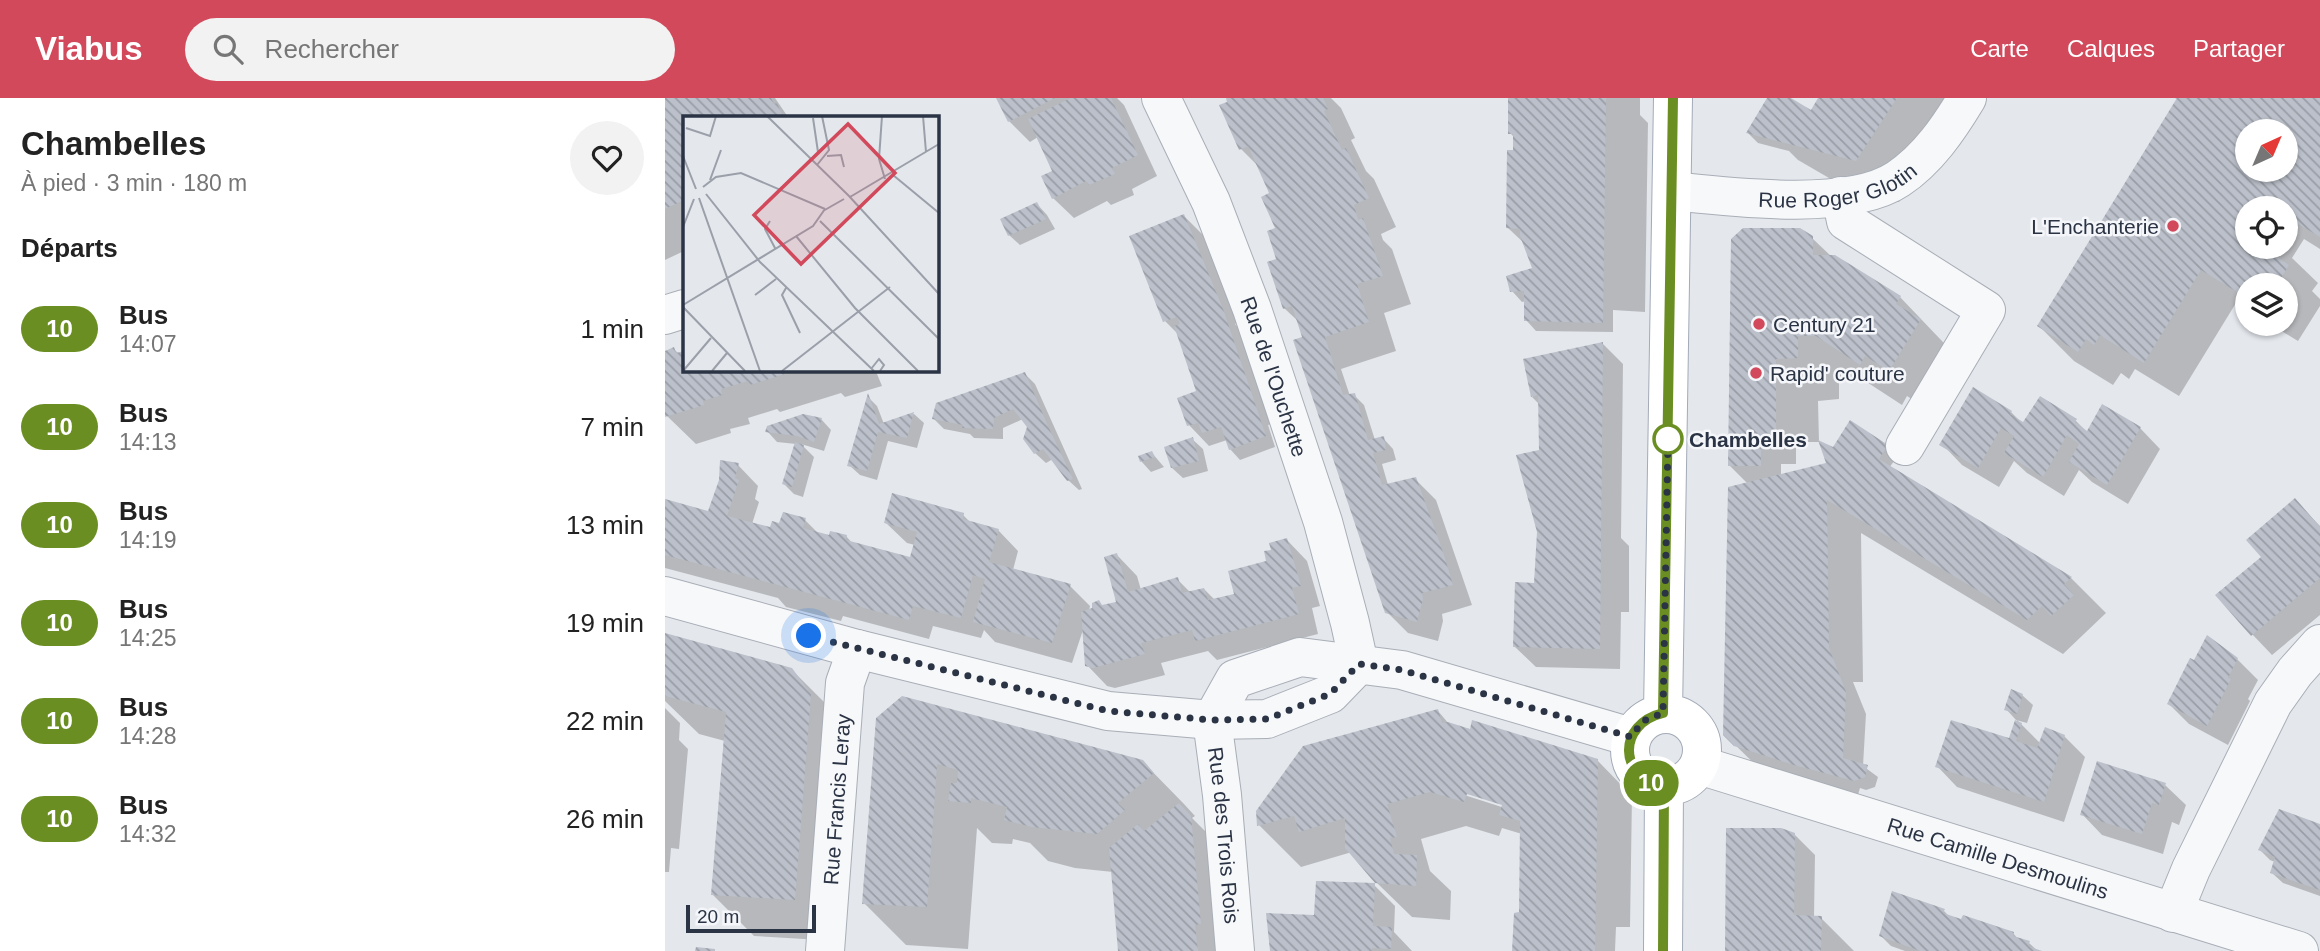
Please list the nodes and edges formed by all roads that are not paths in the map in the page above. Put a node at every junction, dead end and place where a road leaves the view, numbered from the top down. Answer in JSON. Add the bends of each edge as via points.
{"nodes":[{"id":1,"x":1160,"y":98,"type":"edge"},
{"id":2,"x":1673,"y":98,"type":"edge"},
{"id":3,"x":1967,"y":98,"type":"edge"},
{"id":4,"x":1672,"y":191,"type":"junction"},
{"id":5,"x":1841,"y":196,"type":"junction"},
{"id":6,"x":683,"y":309,"type":"edge"},
{"id":7,"x":665,"y":315,"type":"edge"},
{"id":8,"x":1905,"y":446,"type":"dead end"},
{"id":9,"x":665,"y":596,"type":"edge"},
{"id":10,"x":2320,"y":644,"type":"edge"},
{"id":11,"x":857,"y":649,"type":"junction"},
{"id":12,"x":1359,"y":664,"type":"junction"},
{"id":13,"x":1663,"y":713,"type":"junction"},
{"id":14,"x":1212,"y":720,"type":"junction"},
{"id":15,"x":1631,"y":737,"type":"junction"},
{"id":16,"x":1699,"y":765,"type":"junction"},
{"id":17,"x":1664,"y":786,"type":"junction"},
{"id":18,"x":2173,"y":913,"type":"junction"},
{"id":19,"x":2288,"y":950,"type":"edge"},
{"id":20,"x":825,"y":951,"type":"edge"},
{"id":21,"x":1235,"y":951,"type":"edge"},
{"id":22,"x":1663,"y":951,"type":"edge"}],
"edges":[{"from":1,"to":12,"type":"street","name":"Rue de l'Ouchette","via":[[1211,202],[1252,309],[1323,522]]},
{"from":2,"to":4,"type":"main road"},
{"from":3,"to":5,"type":"street","name":"Rue Roger Glotin","via":[[1922,160],[1896,181]]},
{"from":4,"to":5,"type":"street","name":"Rue Roger Glotin","via":[[1789,200]]},
{"from":4,"to":13,"type":"main road"},
{"from":5,"to":8,"type":"street","via":[[1846,221],[1986,310]]},
{"from":6,"to":7,"type":"street"},
{"from":9,"to":11,"type":"street"},
{"from":10,"to":18,"type":"street","via":[[2273,703]]},
{"from":11,"to":14,"type":"street","via":[[1108,711]]},
{"from":11,"to":20,"type":"street","name":"Rue Francis Leray","via":[[845,683]]},
{"from":12,"to":14,"type":"street","via":[[1300,657],[1235,679]]},
{"from":12,"to":15,"type":"street","via":[[1402,670]]},
{"from":13,"to":15,"type":"main road","via":[[1643,721]]},
{"from":13,"to":16,"type":"main road","via":[[1692,724],[1702,743]]},
{"from":14,"to":21,"type":"street","name":"Rue des Trois Rois"},
{"from":15,"to":17,"type":"main road","via":[[1630,760],[1635,770],[1653,784]]},
{"from":16,"to":17,"type":"main road","via":[[1682,783]]},
{"from":16,"to":18,"type":"street","name":"Rue Camille Desmoulins"},
{"from":17,"to":22,"type":"main road"},
{"from":18,"to":19,"type":"street","name":"Rue Camille Desmoulins"}]}
